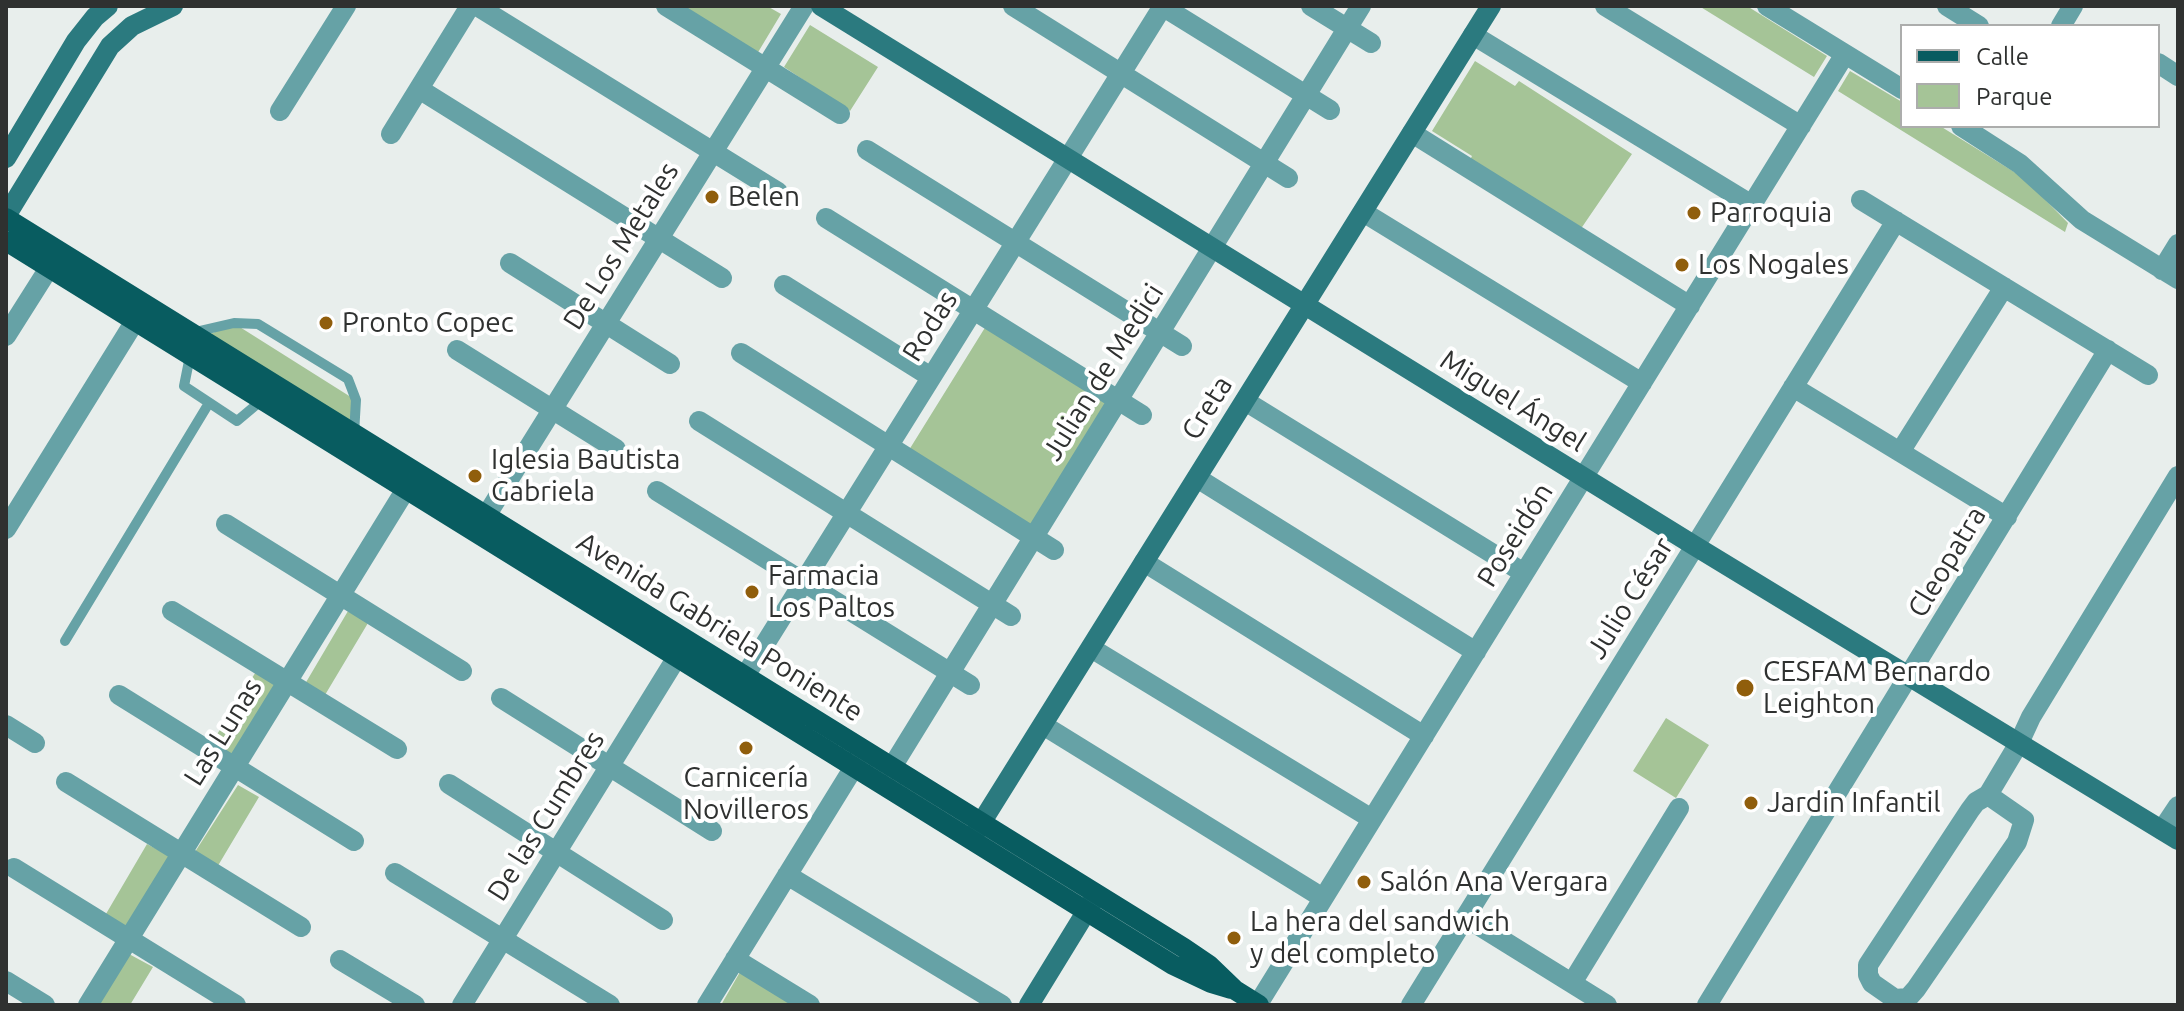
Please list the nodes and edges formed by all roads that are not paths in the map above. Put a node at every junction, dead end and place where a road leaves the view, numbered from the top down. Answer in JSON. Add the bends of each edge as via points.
{"nodes":[{"id":1,"x":108,"y":6,"type":"edge"},
{"id":2,"x":173,"y":6,"type":"edge"},
{"id":3,"x":346,"y":6,"type":"edge"},
{"id":4,"x":470,"y":6,"type":"edge"},
{"id":5,"x":477,"y":6,"type":"edge"},
{"id":6,"x":666,"y":6,"type":"edge"},
{"id":7,"x":804,"y":6,"type":"edge"},
{"id":8,"x":821,"y":6,"type":"edge"},
{"id":9,"x":1013,"y":6,"type":"edge"},
{"id":10,"x":1162,"y":6,"type":"edge"},
{"id":11,"x":1311,"y":6,"type":"edge"},
{"id":12,"x":1361,"y":6,"type":"edge"},
{"id":13,"x":1491,"y":6,"type":"edge"},
{"id":14,"x":1605,"y":6,"type":"edge"},
{"id":15,"x":1767,"y":6,"type":"edge"},
{"id":16,"x":1947,"y":6,"type":"edge"},
{"id":17,"x":2073,"y":6,"type":"edge"},
{"id":18,"x":1976,"y":24,"type":"edge"},
{"id":19,"x":2062,"y":24,"type":"edge"},
{"id":20,"x":1347,"y":29,"type":"junction"},
{"id":21,"x":1473,"y":35,"type":"junction"},
{"id":22,"x":1371,"y":43,"type":"dead end"},
{"id":23,"x":1845,"y":54,"type":"junction"},
{"id":24,"x":2160,"y":64,"type":"edge"},
{"id":25,"x":765,"y":67,"type":"junction"},
{"id":26,"x":1121,"y":74,"type":"junction"},
{"id":27,"x":2178,"y":76,"type":"edge"},
{"id":28,"x":1900,"y":88,"type":"edge"},
{"id":29,"x":419,"y":89,"type":"junction"},
{"id":30,"x":1306,"y":95,"type":"junction"},
{"id":31,"x":1330,"y":110,"type":"dead end"},
{"id":32,"x":280,"y":111,"type":"dead end"},
{"id":33,"x":840,"y":114,"type":"dead end"},
{"id":34,"x":1801,"y":126,"type":"junction"},
{"id":35,"x":1969,"y":128,"type":"edge"},
{"id":36,"x":1412,"y":133,"type":"junction"},
{"id":37,"x":391,"y":134,"type":"dead end"},
{"id":38,"x":1993,"y":134,"type":"edge"},
{"id":39,"x":867,"y":150,"type":"dead end"},
{"id":40,"x":713,"y":152,"type":"junction"},
{"id":41,"x":6,"y":158,"type":"edge"},
{"id":42,"x":1068,"y":158,"type":"junction"},
{"id":43,"x":1264,"y":163,"type":"junction"},
{"id":44,"x":1288,"y":178,"type":"dead end"},
{"id":45,"x":778,"y":192,"type":"dead end"},
{"id":46,"x":1861,"y":200,"type":"dead end"},
{"id":47,"x":1752,"y":205,"type":"junction"},
{"id":48,"x":1363,"y":212,"type":"junction"},
{"id":49,"x":6,"y":217,"type":"edge"},
{"id":50,"x":826,"y":218,"type":"dead end"},
{"id":51,"x":1896,"y":221,"type":"junction"},
{"id":52,"x":659,"y":238,"type":"junction"},
{"id":53,"x":6,"y":241,"type":"edge"},
{"id":54,"x":1016,"y":242,"type":"junction"},
{"id":55,"x":2178,"y":244,"type":"edge"},
{"id":56,"x":1212,"y":248,"type":"junction"},
{"id":57,"x":510,"y":263,"type":"dead end"},
{"id":58,"x":49,"y":268,"type":"junction"},
{"id":59,"x":2170,"y":274,"type":"edge"},
{"id":60,"x":722,"y":278,"type":"dead end"},
{"id":61,"x":784,"y":285,"type":"dead end"},
{"id":62,"x":2004,"y":287,"type":"junction"},
{"id":63,"x":1305,"y":305,"type":"junction"},
{"id":64,"x":1690,"y":306,"type":"junction"},
{"id":65,"x":973,"y":310,"type":"junction"},
{"id":66,"x":135,"y":321,"type":"junction"},
{"id":67,"x":606,"y":324,"type":"junction"},
{"id":68,"x":1160,"y":332,"type":"junction"},
{"id":69,"x":192,"y":333,"type":"junction"},
{"id":70,"x":6,"y":336,"type":"edge"},
{"id":71,"x":1182,"y":346,"type":"dead end"},
{"id":72,"x":457,"y":350,"type":"dead end"},
{"id":73,"x":2108,"y":350,"type":"junction"},
{"id":74,"x":741,"y":353,"type":"dead end"},
{"id":75,"x":190,"y":356,"type":"junction"},
{"id":76,"x":670,"y":364,"type":"dead end"},
{"id":77,"x":2148,"y":375,"type":"dead end"},
{"id":78,"x":931,"y":377,"type":"junction"},
{"id":79,"x":1642,"y":383,"type":"junction"},
{"id":80,"x":1793,"y":387,"type":"junction"},
{"id":81,"x":262,"y":400,"type":"junction"},
{"id":82,"x":1118,"y":400,"type":"junction"},
{"id":83,"x":1245,"y":401,"type":"junction"},
{"id":84,"x":209,"y":403,"type":"junction"},
{"id":85,"x":553,"y":409,"type":"junction"},
{"id":86,"x":1142,"y":415,"type":"dead end"},
{"id":87,"x":699,"y":421,"type":"dead end"},
{"id":88,"x":354,"y":434,"type":"junction"},
{"id":89,"x":888,"y":446,"type":"junction"},
{"id":90,"x":616,"y":449,"type":"dead end"},
{"id":91,"x":1900,"y":452,"type":"junction"},
{"id":92,"x":2178,"y":476,"type":"edge"},
{"id":93,"x":1584,"y":477,"type":"junction"},
{"id":94,"x":1197,"y":478,"type":"junction"},
{"id":95,"x":406,"y":489,"type":"junction"},
{"id":96,"x":657,"y":491,"type":"dead end"},
{"id":97,"x":846,"y":513,"type":"junction"},
{"id":98,"x":486,"y":516,"type":"junction"},
{"id":99,"x":2007,"y":517,"type":"junction"},
{"id":100,"x":226,"y":524,"type":"dead end"},
{"id":101,"x":6,"y":529,"type":"edge"},
{"id":102,"x":1033,"y":537,"type":"junction"},
{"id":103,"x":1695,"y":546,"type":"junction"},
{"id":104,"x":1054,"y":550,"type":"dead end"},
{"id":105,"x":1144,"y":562,"type":"junction"},
{"id":106,"x":1524,"y":573,"type":"junction"},
{"id":107,"x":803,"y":582,"type":"junction"},
{"id":108,"x":341,"y":596,"type":"junction"},
{"id":109,"x":992,"y":604,"type":"junction"},
{"id":110,"x":172,"y":611,"type":"dead end"},
{"id":111,"x":1011,"y":616,"type":"dead end"},
{"id":112,"x":65,"y":641,"type":"dead end"},
{"id":113,"x":1091,"y":648,"type":"junction"},
{"id":114,"x":1476,"y":652,"type":"junction"},
{"id":115,"x":677,"y":657,"type":"junction"},
{"id":116,"x":462,"y":671,"type":"dead end"},
{"id":117,"x":950,"y":673,"type":"junction"},
{"id":118,"x":745,"y":676,"type":"junction"},
{"id":119,"x":1911,"y":676,"type":"junction"},
{"id":120,"x":287,"y":682,"type":"junction"},
{"id":121,"x":970,"y":685,"type":"dead end"},
{"id":122,"x":119,"y":695,"type":"dead end"},
{"id":123,"x":501,"y":698,"type":"dead end"},
{"id":124,"x":6,"y":725,"type":"edge"},
{"id":125,"x":1043,"y":725,"type":"junction"},
{"id":126,"x":1424,"y":736,"type":"junction"},
{"id":127,"x":35,"y":743,"type":"dead end"},
{"id":128,"x":2019,"y":743,"type":"junction"},
{"id":129,"x":397,"y":749,"type":"dead end"},
{"id":130,"x":235,"y":767,"type":"junction"},
{"id":131,"x":610,"y":767,"type":"junction"},
{"id":132,"x":854,"y":767,"type":"junction"},
{"id":133,"x":892,"y":767,"type":"junction"},
{"id":134,"x":66,"y":782,"type":"dead end"},
{"id":135,"x":449,"y":784,"type":"dead end"},
{"id":136,"x":1988,"y":795,"type":"junction"},
{"id":137,"x":2178,"y":806,"type":"edge"},
{"id":138,"x":1679,"y":808,"type":"dead end"},
{"id":139,"x":1372,"y":819,"type":"junction"},
{"id":140,"x":712,"y":831,"type":"dead end"},
{"id":141,"x":976,"y":831,"type":"junction"},
{"id":142,"x":2170,"y":835,"type":"edge"},
{"id":143,"x":354,"y":841,"type":"dead end"},
{"id":144,"x":182,"y":853,"type":"junction"},
{"id":145,"x":557,"y":853,"type":"junction"},
{"id":146,"x":14,"y":868,"type":"dead end"},
{"id":147,"x":395,"y":873,"type":"dead end"},
{"id":148,"x":787,"y":875,"type":"junction"},
{"id":149,"x":1323,"y":898,"type":"junction"},
{"id":150,"x":1091,"y":903,"type":"junction"},
{"id":151,"x":1465,"y":917,"type":"junction"},
{"id":152,"x":663,"y":920,"type":"dead end"},
{"id":153,"x":301,"y":927,"type":"dead end"},
{"id":154,"x":129,"y":939,"type":"junction"},
{"id":155,"x":503,"y":939,"type":"junction"},
{"id":156,"x":735,"y":959,"type":"junction"},
{"id":157,"x":340,"y":960,"type":"dead end"},
{"id":158,"x":6,"y":981,"type":"edge"},
{"id":159,"x":1572,"y":983,"type":"junction"},
{"id":160,"x":45,"y":1005,"type":"edge"},
{"id":161,"x":88,"y":1005,"type":"edge"},
{"id":162,"x":236,"y":1005,"type":"edge"},
{"id":163,"x":415,"y":1005,"type":"edge"},
{"id":164,"x":462,"y":1005,"type":"edge"},
{"id":165,"x":610,"y":1005,"type":"edge"},
{"id":166,"x":707,"y":1005,"type":"edge"},
{"id":167,"x":810,"y":1005,"type":"edge"},
{"id":168,"x":1002,"y":1005,"type":"edge"},
{"id":169,"x":1029,"y":1005,"type":"edge"},
{"id":170,"x":1258,"y":1005,"type":"edge"},
{"id":171,"x":1411,"y":1005,"type":"edge"},
{"id":172,"x":1607,"y":1005,"type":"edge"},
{"id":173,"x":1707,"y":1005,"type":"edge"}],
"edges":[{"from":1,"to":41,"type":"street","via":[[76,41]]},
{"from":2,"to":49,"type":"street","via":[[132,26],[110,46]]},
{"from":3,"to":32,"type":"street"},
{"from":4,"to":29,"type":"street"},
{"from":5,"to":40,"type":"street"},
{"from":6,"to":25,"type":"street"},
{"from":7,"to":25,"type":"street","name":"De Los Metales"},
{"from":8,"to":42,"type":"street","name":"Miguel Ángel"},
{"from":9,"to":26,"type":"street"},
{"from":10,"to":26,"type":"street","name":"Rodas"},
{"from":10,"to":30,"type":"street"},
{"from":11,"to":20,"type":"street"},
{"from":12,"to":20,"type":"street","name":"Julian de Medici"},
{"from":13,"to":21,"type":"street","name":"Creta"},
{"from":14,"to":34,"type":"street"},
{"from":15,"to":23,"type":"street"},
{"from":16,"to":18,"type":"street"},
{"from":17,"to":19,"type":"street"},
{"from":20,"to":22,"type":"street"},
{"from":20,"to":30,"type":"street","name":"Julian de Medici"},
{"from":21,"to":36,"type":"street","name":"Creta"},
{"from":21,"to":47,"type":"street"},
{"from":23,"to":28,"type":"street"},
{"from":23,"to":34,"type":"street","name":"Poseidón"},
{"from":24,"to":27,"type":"street"},
{"from":25,"to":33,"type":"street"},
{"from":25,"to":40,"type":"street","name":"De Los Metales"},
{"from":26,"to":42,"type":"street","name":"Rodas"},
{"from":26,"to":43,"type":"street"},
{"from":29,"to":37,"type":"street"},
{"from":29,"to":52,"type":"street"},
{"from":30,"to":31,"type":"street"},
{"from":30,"to":43,"type":"street","name":"Julian de Medici"},
{"from":34,"to":47,"type":"street","name":"Poseidón"},
{"from":35,"to":38,"type":"street"},
{"from":36,"to":48,"type":"street","name":"Creta"},
{"from":36,"to":64,"type":"street"},
{"from":38,"to":59,"type":"street","via":[[2082,220]]},
{"from":39,"to":54,"type":"street"},
{"from":40,"to":45,"type":"street"},
{"from":40,"to":52,"type":"street","name":"De Los Metales"},
{"from":42,"to":54,"type":"street","name":"Rodas"},
{"from":42,"to":56,"type":"street","name":"Miguel Ángel"},
{"from":43,"to":44,"type":"street"},
{"from":43,"to":56,"type":"street","name":"Julian de Medici"},
{"from":46,"to":51,"type":"street"},
{"from":47,"to":64,"type":"street","name":"Poseidón"},
{"from":48,"to":63,"type":"street","name":"Creta"},
{"from":48,"to":79,"type":"street"},
{"from":49,"to":69,"type":"main road","name":"Avenida Gabriela Poniente"},
{"from":50,"to":65,"type":"street"},
{"from":51,"to":62,"type":"street"},
{"from":51,"to":80,"type":"street","name":"Julio César"},
{"from":52,"to":60,"type":"street"},
{"from":52,"to":67,"type":"street","name":"De Los Metales"},
{"from":53,"to":58,"type":"main road","name":"Avenida Gabriela Poniente"},
{"from":54,"to":65,"type":"street","name":"Rodas"},
{"from":54,"to":68,"type":"street"},
{"from":55,"to":59,"type":"street"},
{"from":56,"to":63,"type":"street","name":"Miguel Ángel"},
{"from":56,"to":68,"type":"street","name":"Julian de Medici"},
{"from":57,"to":67,"type":"street"},
{"from":58,"to":66,"type":"main road","name":"Avenida Gabriela Poniente"},
{"from":58,"to":70,"type":"street"},
{"from":61,"to":78,"type":"street"},
{"from":62,"to":73,"type":"street"},
{"from":62,"to":91,"type":"street"},
{"from":63,"to":83,"type":"street","name":"Creta"},
{"from":63,"to":93,"type":"street","name":"Miguel Ángel"},
{"from":64,"to":79,"type":"street","name":"Poseidón"},
{"from":65,"to":78,"type":"street","name":"Rodas"},
{"from":65,"to":82,"type":"street"},
{"from":66,"to":75,"type":"main road","name":"Avenida Gabriela Poniente"},
{"from":66,"to":101,"type":"street"},
{"from":67,"to":76,"type":"street"},
{"from":67,"to":85,"type":"street","name":"De Los Metales"},
{"from":68,"to":71,"type":"street"},
{"from":68,"to":82,"type":"street","name":"Julian de Medici"},
{"from":69,"to":88,"type":"main road","name":"Avenida Gabriela Poniente"},
{"from":69,"to":88,"type":"lane","via":[[234,323],[258,324],[348,379],[356,400]]},
{"from":72,"to":85,"type":"street"},
{"from":73,"to":77,"type":"street"},
{"from":73,"to":99,"type":"street","name":"Cleopatra"},
{"from":74,"to":89,"type":"street"},
{"from":75,"to":81,"type":"main road","name":"Avenida Gabriela Poniente"},
{"from":75,"to":84,"type":"lane","via":[[184,386]]},
{"from":78,"to":89,"type":"street","name":"Rodas"},
{"from":79,"to":93,"type":"street","name":"Poseidón"},
{"from":80,"to":91,"type":"street"},
{"from":80,"to":103,"type":"street","name":"Julio César"},
{"from":81,"to":84,"type":"lane","via":[[237,421]]},
{"from":81,"to":95,"type":"main road","name":"Avenida Gabriela Poniente"},
{"from":82,"to":86,"type":"street"},
{"from":82,"to":102,"type":"street","name":"Julian de Medici"},
{"from":83,"to":94,"type":"street","name":"Creta"},
{"from":83,"to":106,"type":"street"},
{"from":84,"to":112,"type":"lane"},
{"from":85,"to":90,"type":"street"},
{"from":85,"to":98,"type":"street","name":"De Los Metales"},
{"from":87,"to":97,"type":"street"},
{"from":88,"to":98,"type":"main road","name":"Avenida Gabriela Poniente"},
{"from":89,"to":97,"type":"street","name":"Rodas"},
{"from":89,"to":102,"type":"street"},
{"from":91,"to":99,"type":"street"},
{"from":92,"to":128,"type":"street"},
{"from":93,"to":103,"type":"street","name":"Miguel Ángel"},
{"from":93,"to":106,"type":"street","name":"Poseidón"},
{"from":94,"to":105,"type":"street","name":"Creta"},
{"from":94,"to":114,"type":"street"},
{"from":95,"to":108,"type":"street","name":"Las Lunas"},
{"from":95,"to":115,"type":"main road","name":"Avenida Gabriela Poniente"},
{"from":96,"to":107,"type":"street"},
{"from":97,"to":107,"type":"street","name":"Rodas"},
{"from":97,"to":109,"type":"street"},
{"from":98,"to":118,"type":"main road","name":"Avenida Gabriela Poniente"},
{"from":99,"to":119,"type":"street","name":"Cleopatra"},
{"from":100,"to":108,"type":"street"},
{"from":102,"to":104,"type":"street"},
{"from":102,"to":109,"type":"street","name":"Julian de Medici"},
{"from":103,"to":119,"type":"street","name":"Miguel Ángel"},
{"from":103,"to":151,"type":"street","name":"Julio César"},
{"from":105,"to":113,"type":"street","name":"Creta"},
{"from":105,"to":126,"type":"street"},
{"from":106,"to":114,"type":"street","name":"Poseidón"},
{"from":107,"to":117,"type":"street"},
{"from":107,"to":118,"type":"street","name":"Rodas"},
{"from":108,"to":116,"type":"street"},
{"from":108,"to":120,"type":"street","name":"Las Lunas"},
{"from":109,"to":111,"type":"street"},
{"from":109,"to":117,"type":"street","name":"Julian de Medici"},
{"from":110,"to":120,"type":"street"},
{"from":113,"to":125,"type":"street","name":"Creta"},
{"from":113,"to":139,"type":"street"},
{"from":114,"to":126,"type":"street","name":"Poseidón"},
{"from":115,"to":131,"type":"street","name":"De las Cumbres"},
{"from":115,"to":132,"type":"main road","name":"Avenida Gabriela Poniente"},
{"from":117,"to":121,"type":"street"},
{"from":117,"to":133,"type":"street","name":"Julian de Medici"},
{"from":118,"to":133,"type":"main road","name":"Avenida Gabriela Poniente"},
{"from":119,"to":128,"type":"street","name":"Miguel Ángel"},
{"from":119,"to":173,"type":"street","name":"Cleopatra"},
{"from":120,"to":129,"type":"street"},
{"from":120,"to":130,"type":"street","name":"Las Lunas"},
{"from":122,"to":130,"type":"street"},
{"from":123,"to":131,"type":"street"},
{"from":124,"to":127,"type":"street"},
{"from":125,"to":141,"type":"street","name":"Creta"},
{"from":125,"to":149,"type":"street"},
{"from":126,"to":139,"type":"street","name":"Poseidón"},
{"from":128,"to":136,"type":"street"},
{"from":128,"to":142,"type":"street","name":"Miguel Ángel"},
{"from":130,"to":143,"type":"street"},
{"from":130,"to":144,"type":"street","name":"Las Lunas"},
{"from":131,"to":140,"type":"street"},
{"from":131,"to":145,"type":"street","name":"De las Cumbres"},
{"from":132,"to":141,"type":"main road","name":"Avenida Gabriela Poniente"},
{"from":132,"to":148,"type":"street"},
{"from":133,"to":141,"type":"main road","name":"Avenida Gabriela Poniente"},
{"from":134,"to":144,"type":"street"},
{"from":135,"to":145,"type":"street"},
{"from":136,"to":136,"type":"street","via":[[2024,820],[2017,842],[1916,989],[1908,998],[1895,999],[1872,983],[1868,965],[1970,810]]},
{"from":137,"to":142,"type":"street"},
{"from":138,"to":159,"type":"street"},
{"from":139,"to":149,"type":"street","name":"Poseidón"},
{"from":141,"to":150,"type":"main road","name":"Avenida Gabriela Poniente"},
{"from":144,"to":153,"type":"street"},
{"from":144,"to":154,"type":"street","name":"Las Lunas"},
{"from":145,"to":152,"type":"street"},
{"from":145,"to":155,"type":"street","name":"De las Cumbres"},
{"from":146,"to":154,"type":"street"},
{"from":147,"to":155,"type":"street"},
{"from":148,"to":156,"type":"street"},
{"from":148,"to":168,"type":"street"},
{"from":149,"to":170,"type":"street","name":"Poseidón"},
{"from":150,"to":169,"type":"street"},
{"from":150,"to":170,"type":"main road","name":"Avenida Gabriela Poniente","via":[[1191,975],[1235,990]]},
{"from":151,"to":159,"type":"street"},
{"from":151,"to":171,"type":"street","name":"Julio César"},
{"from":154,"to":161,"type":"street","name":"Las Lunas"},
{"from":154,"to":162,"type":"street"},
{"from":155,"to":164,"type":"street","name":"De las Cumbres"},
{"from":155,"to":165,"type":"street"},
{"from":156,"to":166,"type":"street"},
{"from":156,"to":167,"type":"street"},
{"from":157,"to":163,"type":"street"},
{"from":158,"to":160,"type":"street"},
{"from":159,"to":172,"type":"street"}]}
